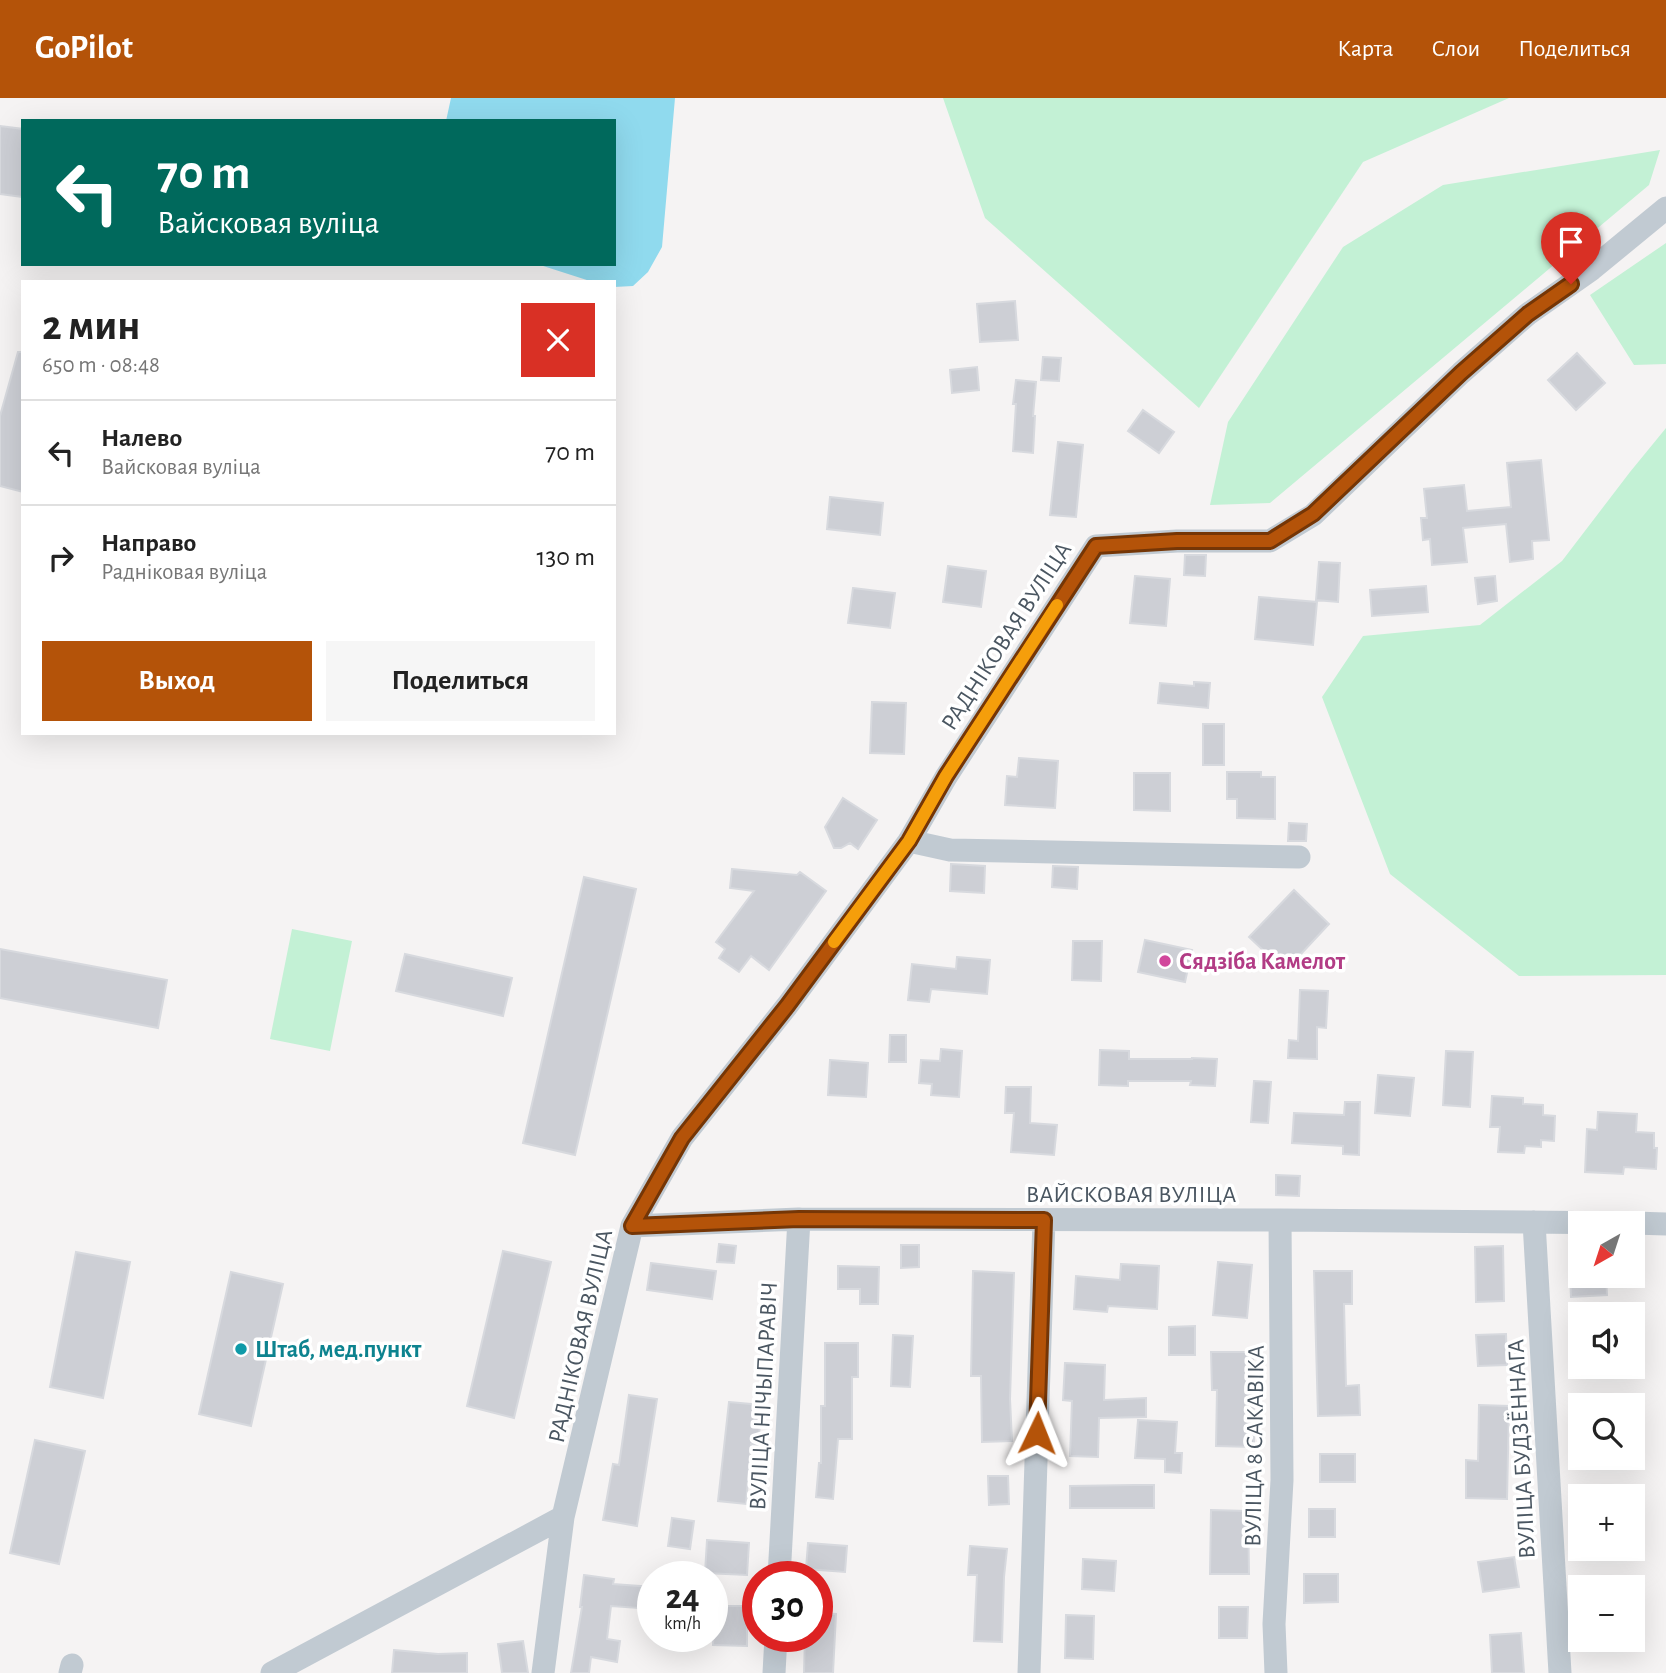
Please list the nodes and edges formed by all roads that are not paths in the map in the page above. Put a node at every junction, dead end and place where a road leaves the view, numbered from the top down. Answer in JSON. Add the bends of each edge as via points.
{"nodes":[{"id":1,"x":1666,"y":208,"type":"edge"},
{"id":2,"x":909,"y":841,"type":"junction"},
{"id":3,"x":1299,"y":857,"type":"dead end"},
{"id":4,"x":799,"y":1219,"type":"junction"},
{"id":5,"x":1044,"y":1220,"type":"junction"},
{"id":6,"x":1280,"y":1220,"type":"junction"},
{"id":7,"x":1534,"y":1222,"type":"junction"},
{"id":8,"x":1568,"y":1222,"type":"edge"},
{"id":9,"x":1645,"y":1223,"type":"edge"},
{"id":10,"x":1666,"y":1224,"type":"edge"},
{"id":11,"x":632,"y":1226,"type":"junction"},
{"id":12,"x":563,"y":1517,"type":"junction"},
{"id":13,"x":780,"y":1561,"type":"edge"},
{"id":14,"x":775,"y":1652,"type":"edge"},
{"id":15,"x":272,"y":1673,"type":"edge"},
{"id":16,"x":543,"y":1673,"type":"edge"},
{"id":17,"x":774,"y":1673,"type":"edge"},
{"id":18,"x":1029,"y":1673,"type":"edge"},
{"id":19,"x":1276,"y":1673,"type":"edge"},
{"id":20,"x":1560,"y":1673,"type":"edge"}],
"edges":[{"from":1,"to":2,"type":"street","name":"РАДНІКОВАЯ ВУЛІЦА","via":[[1528,314],[1313,514],[1270,541],[1096,546],[946,776]]},
{"from":2,"to":3,"type":"street","via":[[950,850]]},
{"from":2,"to":11,"type":"street","name":"РАДНІКОВАЯ ВУЛІЦА","via":[[682,1138]]},
{"from":4,"to":5,"type":"street","name":"ВАЙСКОВАЯ ВУЛІЦА"},
{"from":4,"to":11,"type":"street","name":"ВАЙСКОВАЯ ВУЛІЦА"},
{"from":4,"to":13,"type":"street","name":"ВУЛІЦА НІЧЫПАРАВІЧ"},
{"from":5,"to":6,"type":"street","name":"ВАЙСКОВАЯ ВУЛІЦА"},
{"from":5,"to":18,"type":"street"},
{"from":6,"to":7,"type":"street","name":"ВАЙСКОВАЯ ВУЛІЦА"},
{"from":6,"to":19,"type":"street","name":"ВУЛІЦА 8 САКАВІКА","via":[[1282,1480]]},
{"from":7,"to":8,"type":"street","name":"ВАЙСКОВАЯ ВУЛІЦА"},
{"from":7,"to":20,"type":"street","name":"ВУЛІЦА БУДЗЁННАГА"},
{"from":9,"to":10,"type":"street","name":"ВАЙСКОВАЯ ВУЛІЦА"},
{"from":11,"to":12,"type":"street","name":"РАДНІКОВАЯ ВУЛІЦА"},
{"from":12,"to":15,"type":"street"},
{"from":12,"to":16,"type":"street","name":"РАДНІКОВАЯ ВУЛІЦА"},
{"from":14,"to":17,"type":"street"}]}
